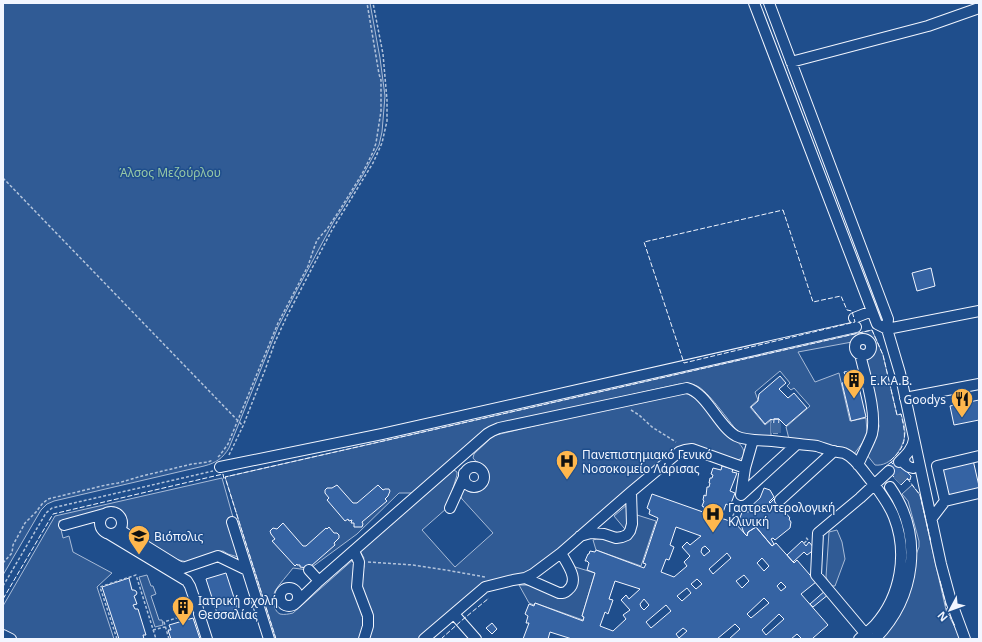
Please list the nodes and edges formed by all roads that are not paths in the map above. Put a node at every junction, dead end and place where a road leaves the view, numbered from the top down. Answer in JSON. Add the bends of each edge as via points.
{"nodes":[{"id":1,"x":754,"y":3,"type":"edge"},
{"id":2,"x":769,"y":3,"type":"edge"},
{"id":3,"x":979,"y":8,"type":"edge"},
{"id":4,"x":792,"y":62,"type":"junction"},
{"id":5,"x":872,"y":311,"type":"junction"},
{"id":6,"x":979,"y":311,"type":"edge"},
{"id":7,"x":887,"y":330,"type":"junction"},
{"id":8,"x":860,"y":354,"type":"dead end"},
{"id":9,"x":979,"y":384,"type":"edge"},
{"id":10,"x":905,"y":398,"type":"junction"},
{"id":11,"x":753,"y":440,"type":"junction"},
{"id":12,"x":914,"y":440,"type":"junction"},
{"id":13,"x":797,"y":444,"type":"junction"},
{"id":14,"x":834,"y":451,"type":"junction"},
{"id":15,"x":463,"y":454,"type":"junction"},
{"id":16,"x":979,"y":456,"type":"edge"},
{"id":17,"x":858,"y":465,"type":"junction"},
{"id":18,"x":220,"y":467,"type":"road end"},
{"id":19,"x":745,"y":468,"type":"junction"},
{"id":20,"x":913,"y":468,"type":"junction"},
{"id":21,"x":889,"y":471,"type":"tunnel mouth"},
{"id":22,"x":874,"y":485,"type":"junction"},
{"id":23,"x":631,"y":492,"type":"junction"},
{"id":24,"x":979,"y":493,"type":"edge"},
{"id":25,"x":881,"y":494,"type":"junction"},
{"id":26,"x":780,"y":500,"type":"dead end"},
{"id":27,"x":945,"y":501,"type":"junction"},
{"id":28,"x":450,"y":508,"type":"dead end"},
{"id":29,"x":104,"y":514,"type":"junction"},
{"id":30,"x":932,"y":518,"type":"junction"},
{"id":31,"x":232,"y":522,"type":"dead end"},
{"id":32,"x":64,"y":525,"type":"dead end"},
{"id":33,"x":120,"y":530,"type":"junction"},
{"id":34,"x":109,"y":534,"type":"junction"},
{"id":35,"x":580,"y":536,"type":"junction"},
{"id":36,"x":354,"y":550,"type":"junction"},
{"id":37,"x":561,"y":553,"type":"junction"},
{"id":38,"x":247,"y":570,"type":"junction"},
{"id":39,"x":309,"y":570,"type":"dead end"},
{"id":40,"x":525,"y":578,"type":"junction"},
{"id":41,"x":319,"y":581,"type":"junction"},
{"id":42,"x":296,"y":602,"type":"dead end"},
{"id":43,"x":454,"y":614,"type":"junction"},
{"id":44,"x":3,"y":635,"type":"edge"},
{"id":45,"x":867,"y":638,"type":"edge"},
{"id":46,"x":11,"y":639,"type":"edge"},
{"id":47,"x":207,"y":639,"type":"edge"},
{"id":48,"x":269,"y":639,"type":"edge"},
{"id":49,"x":364,"y":639,"type":"edge"},
{"id":50,"x":424,"y":639,"type":"edge"},
{"id":51,"x":476,"y":639,"type":"edge"},
{"id":52,"x":965,"y":639,"type":"edge"}],
"edges":[{"from":1,"to":5,"type":"street"},
{"from":2,"to":4,"type":"street"},
{"from":3,"to":4,"type":"street","via":[[928,26]]},
{"from":4,"to":7,"type":"street","via":[[888,319]]},
{"from":5,"to":7,"type":"street","via":[[877,324]]},
{"from":5,"to":18,"type":"street","via":[[855,322],[398,431]]},
{"from":6,"to":7,"type":"street"},
{"from":7,"to":10,"type":"street"},
{"from":8,"to":17,"type":"street","via":[[874,421],[872,434]]},
{"from":9,"to":10,"type":"street"},
{"from":10,"to":12,"type":"street"},
{"from":11,"to":13,"type":"street","via":[[775,437]]},
{"from":11,"to":15,"type":"street","via":[[734,435],[698,394],[691,389],[682,388],[499,428],[487,434]]},
{"from":11,"to":19,"type":"street"},
{"from":12,"to":20,"type":"street"},
{"from":12,"to":20,"type":"street","via":[[911,449],[902,459]]},
{"from":13,"to":14,"type":"street"},
{"from":13,"to":19,"type":"street","via":[[741,496]]},
{"from":14,"to":17,"type":"street","via":[[851,457]]},
{"from":14,"to":26,"type":"street"},
{"from":15,"to":28,"type":"street","via":[[464,477]]},
{"from":15,"to":36,"type":"street"},
{"from":16,"to":27,"type":"street","via":[[937,466]]},
{"from":17,"to":22,"type":"street"},
{"from":19,"to":23,"type":"street","via":[[689,449],[679,452]]},
{"from":20,"to":30,"type":"street"},
{"from":21,"to":22,"type":"street"},
{"from":22,"to":25,"type":"street"},
{"from":22,"to":45,"type":"street","via":[[818,533],[816,575]]},
{"from":23,"to":35,"type":"street"},
{"from":23,"to":35,"type":"street","via":[[632,524],[627,534],[616,538],[591,533]]},
{"from":24,"to":27,"type":"street"},
{"from":25,"to":45,"type":"street","via":[[897,527],[901,550],[900,572],[889,606],[867,633]]},
{"from":25,"to":45,"type":"street","via":[[894,484],[908,524],[911,561],[908,584],[900,605],[888,624]]},
{"from":27,"to":30,"type":"street"},
{"from":29,"to":32,"type":"street"},
{"from":29,"to":33,"type":"street","via":[[119,514],[122,518]]},
{"from":29,"to":34,"type":"street","via":[[100,525],[101,529]]},
{"from":30,"to":52,"type":"street","via":[[951,601]]},
{"from":31,"to":38,"type":"street"},
{"from":33,"to":34,"type":"street"},
{"from":33,"to":38,"type":"street","via":[[183,568],[218,556]]},
{"from":34,"to":47,"type":"street","via":[[187,581]]},
{"from":35,"to":37,"type":"street"},
{"from":36,"to":41,"type":"street"},
{"from":36,"to":49,"type":"street","via":[[359,562],[357,587],[368,616]]},
{"from":37,"to":40,"type":"street"},
{"from":37,"to":40,"type":"street","via":[[572,572],[574,582],[564,593]]},
{"from":38,"to":48,"type":"street"},
{"from":39,"to":41,"type":"street"},
{"from":40,"to":43,"type":"street","via":[[486,587]]},
{"from":41,"to":42,"type":"street"},
{"from":43,"to":50,"type":"street"},
{"from":43,"to":51,"type":"street"},
{"from":44,"to":46,"type":"street"}]}
